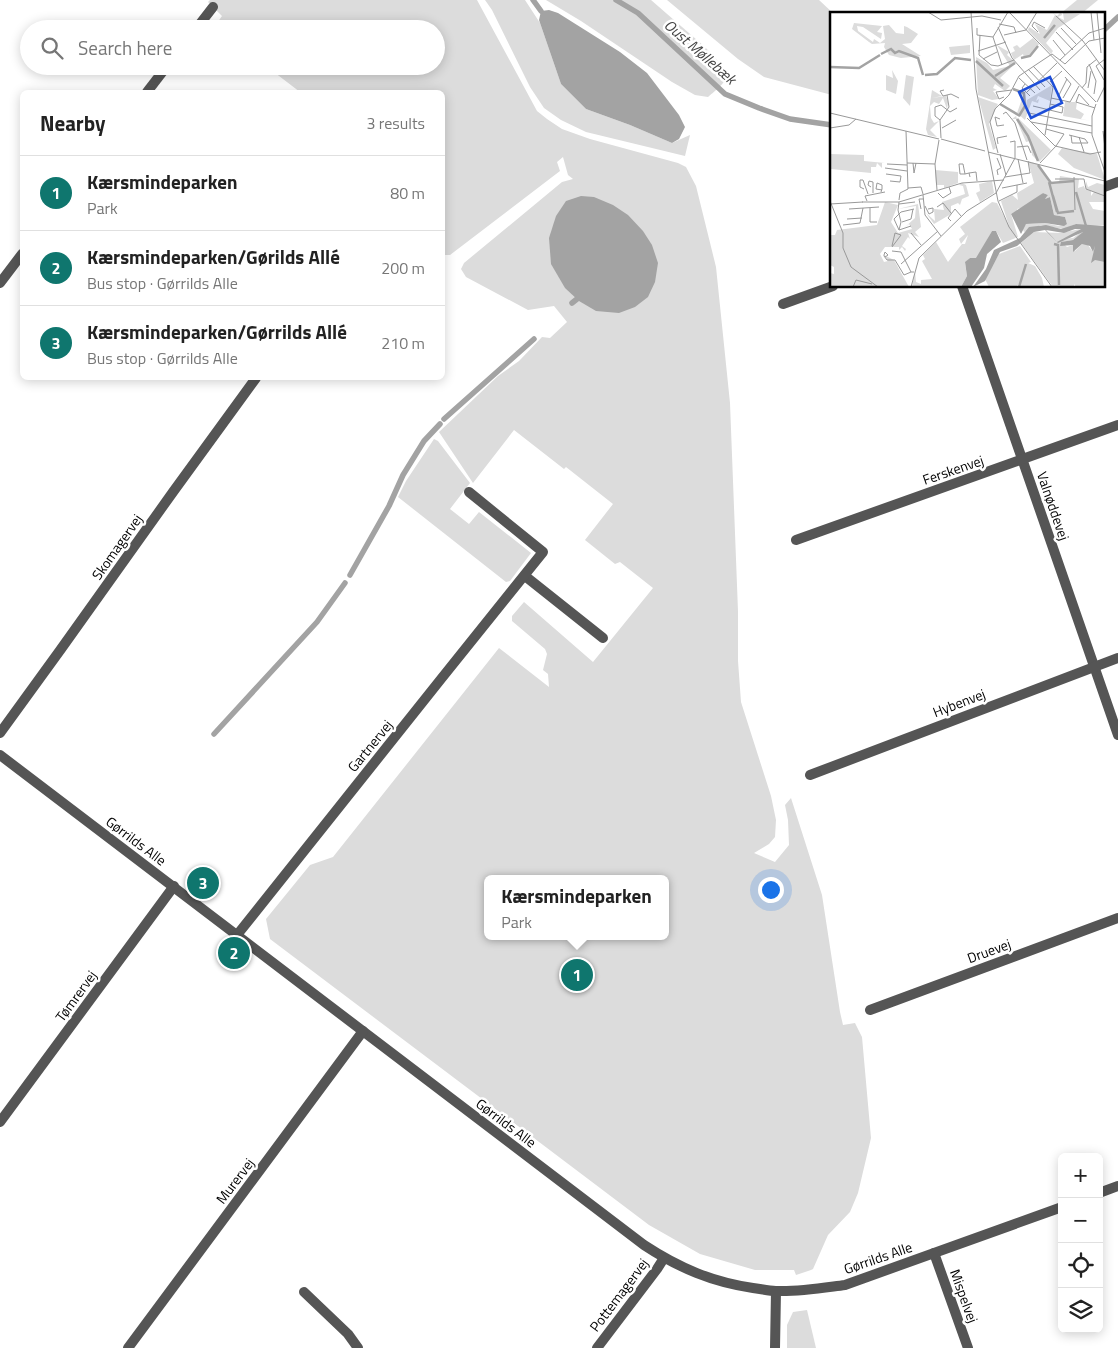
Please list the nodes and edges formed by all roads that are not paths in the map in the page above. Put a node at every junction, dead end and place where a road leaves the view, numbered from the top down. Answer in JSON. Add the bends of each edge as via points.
{"nodes":[{"id":1,"x":213,"y":7,"type":"dead end"},
{"id":2,"x":203,"y":20,"type":"edge"},
{"id":3,"x":160,"y":75,"type":"edge"},
{"id":4,"x":149,"y":90,"type":"edge"},
{"id":5,"x":1118,"y":182,"type":"edge"},
{"id":6,"x":1106,"y":186,"type":"edge"},
{"id":7,"x":20,"y":257,"type":"edge"},
{"id":8,"x":0,"y":283,"type":"edge"},
{"id":9,"x":830,"y":287,"type":"edge"},
{"id":10,"x":963,"y":288,"type":"edge"},
{"id":11,"x":783,"y":304,"type":"dead end"},
{"id":12,"x":255,"y":380,"type":"edge"},
{"id":13,"x":1118,"y":425,"type":"edge"},
{"id":14,"x":1022,"y":460,"type":"junction"},
{"id":15,"x":469,"y":492,"type":"dead end"},
{"id":16,"x":796,"y":540,"type":"dead end"},
{"id":17,"x":525,"y":576,"type":"junction"},
{"id":18,"x":603,"y":638,"type":"dead end"},
{"id":19,"x":1118,"y":658,"type":"edge"},
{"id":20,"x":1094,"y":666,"type":"junction"},
{"id":21,"x":0,"y":733,"type":"edge"},
{"id":22,"x":1118,"y":736,"type":"edge"},
{"id":23,"x":0,"y":755,"type":"edge"},
{"id":24,"x":810,"y":775,"type":"dead end"},
{"id":25,"x":174,"y":886,"type":"junction"},
{"id":26,"x":1118,"y":918,"type":"edge"},
{"id":27,"x":238,"y":935,"type":"junction"},
{"id":28,"x":870,"y":1010,"type":"dead end"},
{"id":29,"x":363,"y":1031,"type":"junction"},
{"id":30,"x":0,"y":1122,"type":"edge"},
{"id":31,"x":1118,"y":1186,"type":"edge"},
{"id":32,"x":1103,"y":1192,"type":"edge"},
{"id":33,"x":1058,"y":1208,"type":"edge"},
{"id":34,"x":934,"y":1253,"type":"junction"},
{"id":35,"x":664,"y":1258,"type":"junction"},
{"id":36,"x":776,"y":1291,"type":"junction"},
{"id":37,"x":304,"y":1292,"type":"dead end"},
{"id":38,"x":128,"y":1348,"type":"edge"},
{"id":39,"x":358,"y":1348,"type":"edge"},
{"id":40,"x":597,"y":1348,"type":"edge"},
{"id":41,"x":775,"y":1348,"type":"edge"},
{"id":42,"x":968,"y":1348,"type":"edge"}],
"edges":[{"from":1,"to":2,"type":"street"},
{"from":3,"to":4,"type":"street"},
{"from":5,"to":6,"type":"street"},
{"from":7,"to":8,"type":"street"},
{"from":9,"to":11,"type":"street"},
{"from":10,"to":14,"type":"street","name":"Valnøddevej"},
{"from":12,"to":21,"type":"street","name":"Skomagervej"},
{"from":13,"to":14,"type":"street","name":"Ferskenvej"},
{"from":14,"to":16,"type":"street","name":"Ferskenvej"},
{"from":14,"to":20,"type":"street","name":"Valnøddevej"},
{"from":15,"to":17,"type":"street","name":"Gartnervej","via":[[544,552]]},
{"from":17,"to":18,"type":"street"},
{"from":17,"to":27,"type":"street","name":"Gartnervej"},
{"from":19,"to":20,"type":"street","name":"Hybenvej"},
{"from":20,"to":22,"type":"street","name":"Valnøddevej"},
{"from":20,"to":24,"type":"street","name":"Hybenvej"},
{"from":23,"to":25,"type":"street","name":"Gørrilds Alle"},
{"from":25,"to":27,"type":"street","name":"Gørrilds Alle"},
{"from":25,"to":30,"type":"street","name":"Tømrervej"},
{"from":26,"to":28,"type":"street","name":"Druevej"},
{"from":27,"to":29,"type":"street","name":"Gørrilds Alle"},
{"from":29,"to":35,"type":"street","name":"Gørrilds Alle"},
{"from":29,"to":38,"type":"street","name":"Murervej"},
{"from":31,"to":32,"type":"street"},
{"from":33,"to":34,"type":"street","name":"Gørrilds Alle"},
{"from":34,"to":36,"type":"street","name":"Gørrilds Alle","via":[[845,1284],[812,1290]]},
{"from":34,"to":42,"type":"street","name":"Mispelvej"},
{"from":35,"to":36,"type":"street","name":"Gørrilds Alle","via":[[705,1277]]},
{"from":35,"to":40,"type":"street","name":"Pottemagervej"},
{"from":36,"to":41,"type":"street"},
{"from":37,"to":39,"type":"street","via":[[348,1334]]}]}
